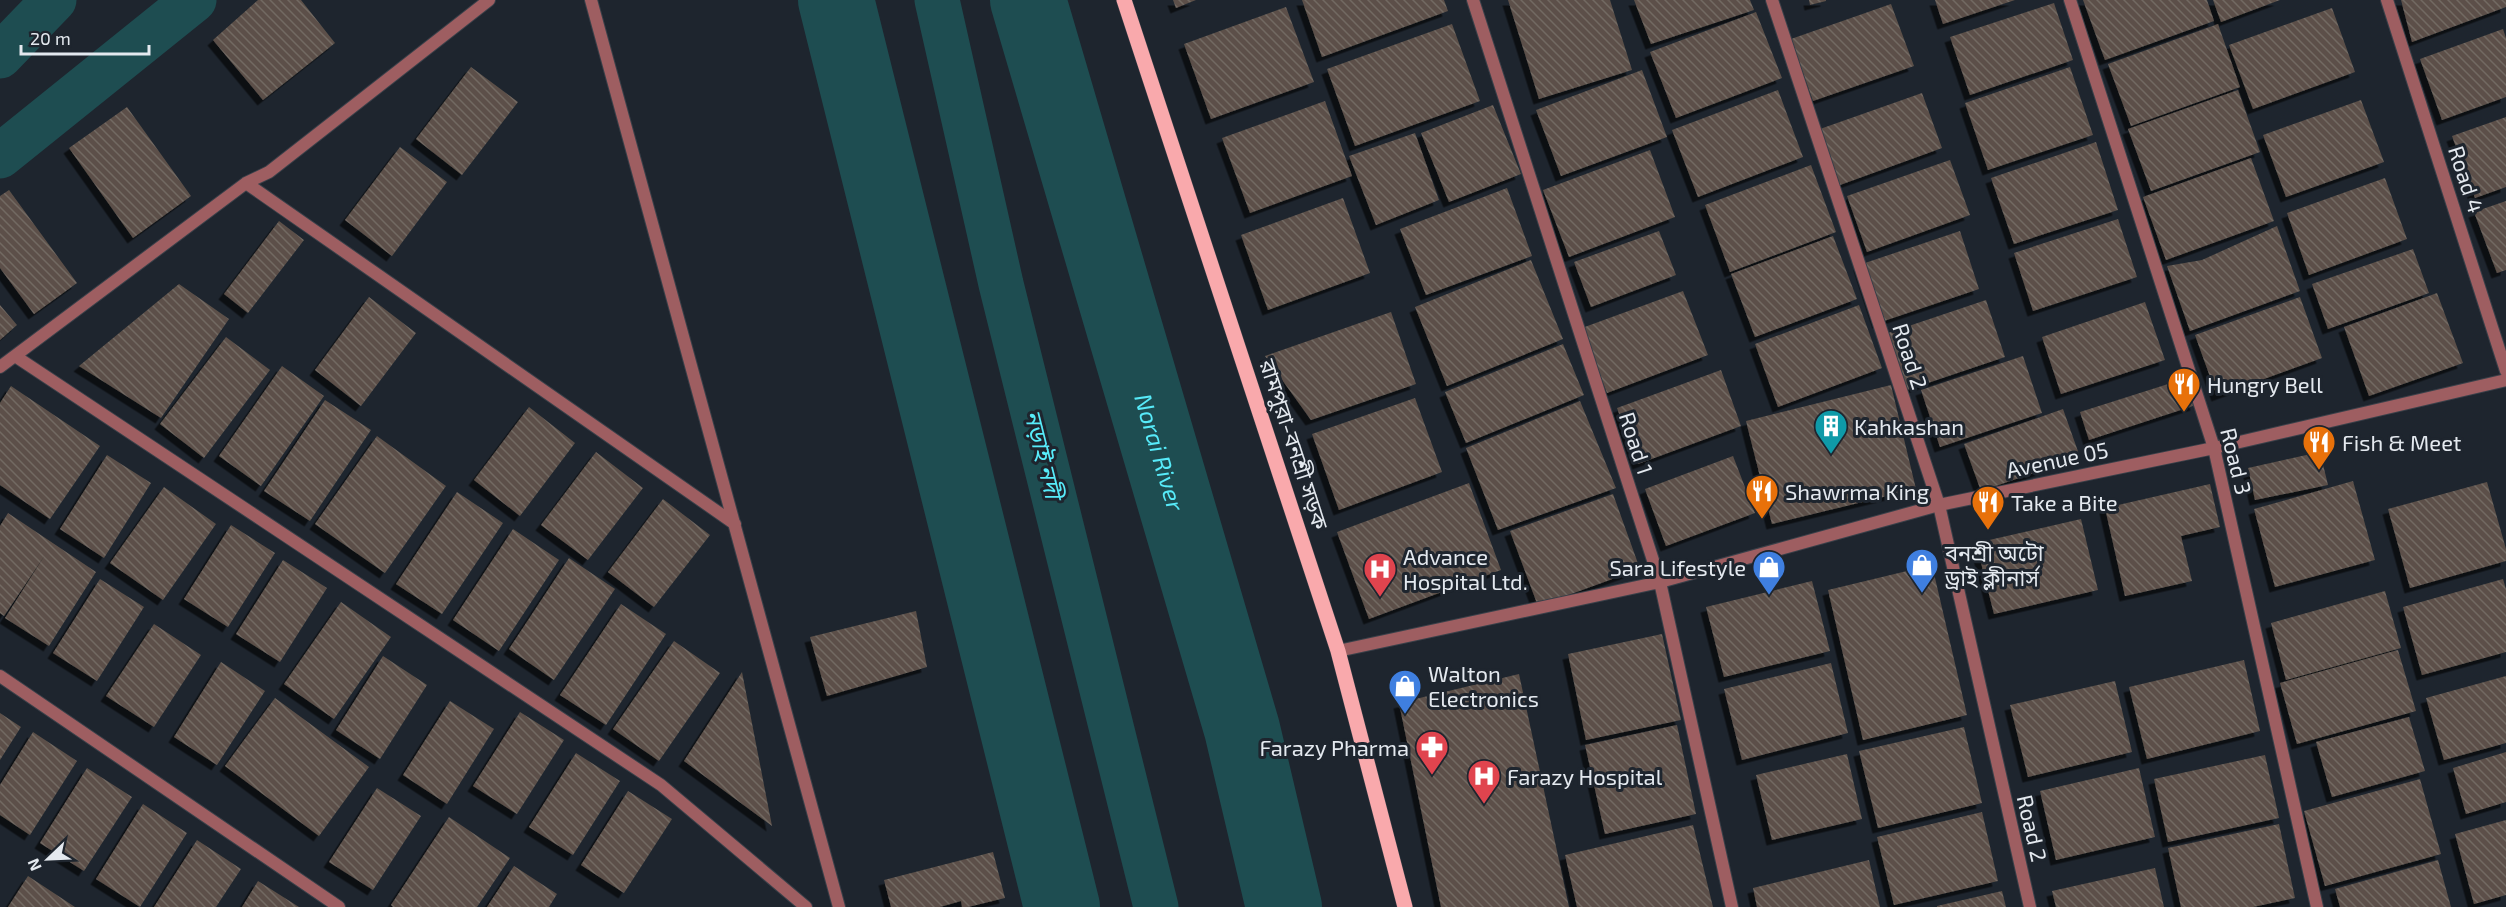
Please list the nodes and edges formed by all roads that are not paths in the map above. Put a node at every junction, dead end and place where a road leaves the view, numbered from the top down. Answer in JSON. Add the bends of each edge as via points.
{"nodes":[{"id":1,"x":489,"y":0,"type":"edge"},
{"id":2,"x":591,"y":0,"type":"edge"},
{"id":3,"x":1124,"y":0,"type":"edge"},
{"id":4,"x":1473,"y":0,"type":"edge"},
{"id":5,"x":1772,"y":0,"type":"edge"},
{"id":6,"x":2070,"y":0,"type":"edge"},
{"id":7,"x":2387,"y":0,"type":"edge"},
{"id":8,"x":246,"y":183,"type":"junction"},
{"id":9,"x":15,"y":356,"type":"junction"},
{"id":10,"x":0,"y":368,"type":"edge"},
{"id":11,"x":2506,"y":371,"type":"edge"},
{"id":12,"x":2506,"y":380,"type":"edge"},
{"id":13,"x":2214,"y":448,"type":"junction"},
{"id":14,"x":1938,"y":506,"type":"junction"},
{"id":15,"x":735,"y":524,"type":"junction"},
{"id":16,"x":1660,"y":582,"type":"junction"},
{"id":17,"x":1338,"y":651,"type":"junction"},
{"id":18,"x":0,"y":676,"type":"edge"},
{"id":19,"x":339,"y":907,"type":"edge"},
{"id":20,"x":806,"y":907,"type":"edge"},
{"id":21,"x":838,"y":907,"type":"edge"},
{"id":22,"x":1405,"y":907,"type":"edge"},
{"id":23,"x":1732,"y":907,"type":"edge"},
{"id":24,"x":2030,"y":907,"type":"edge"},
{"id":25,"x":2317,"y":907,"type":"edge"}],
"edges":[{"from":1,"to":8,"type":"street","via":[[269,172]]},
{"from":2,"to":15,"type":"street"},
{"from":3,"to":17,"type":"main road","name":"রামপুরা-বনশ্রী সড়ক"},
{"from":4,"to":16,"type":"street","name":"Road 1"},
{"from":5,"to":14,"type":"street","name":"Road 2"},
{"from":6,"to":13,"type":"street","name":"Road 3"},
{"from":7,"to":11,"type":"street","name":"Road 4"},
{"from":8,"to":9,"type":"street"},
{"from":8,"to":15,"type":"street"},
{"from":9,"to":10,"type":"street"},
{"from":9,"to":20,"type":"street","via":[[661,785]]},
{"from":12,"to":13,"type":"street","name":"Avenue 05"},
{"from":13,"to":14,"type":"street","name":"Avenue 05"},
{"from":13,"to":25,"type":"street","name":"Road 3"},
{"from":14,"to":16,"type":"street","name":"Avenue 05"},
{"from":14,"to":24,"type":"street","name":"Road 2"},
{"from":15,"to":21,"type":"street"},
{"from":16,"to":17,"type":"street","name":"Avenue 05"},
{"from":16,"to":23,"type":"street","name":"Road 1"},
{"from":17,"to":22,"type":"main road","name":"রামপুরা-বনশ্রী সড়ক"},
{"from":18,"to":19,"type":"street"}]}
